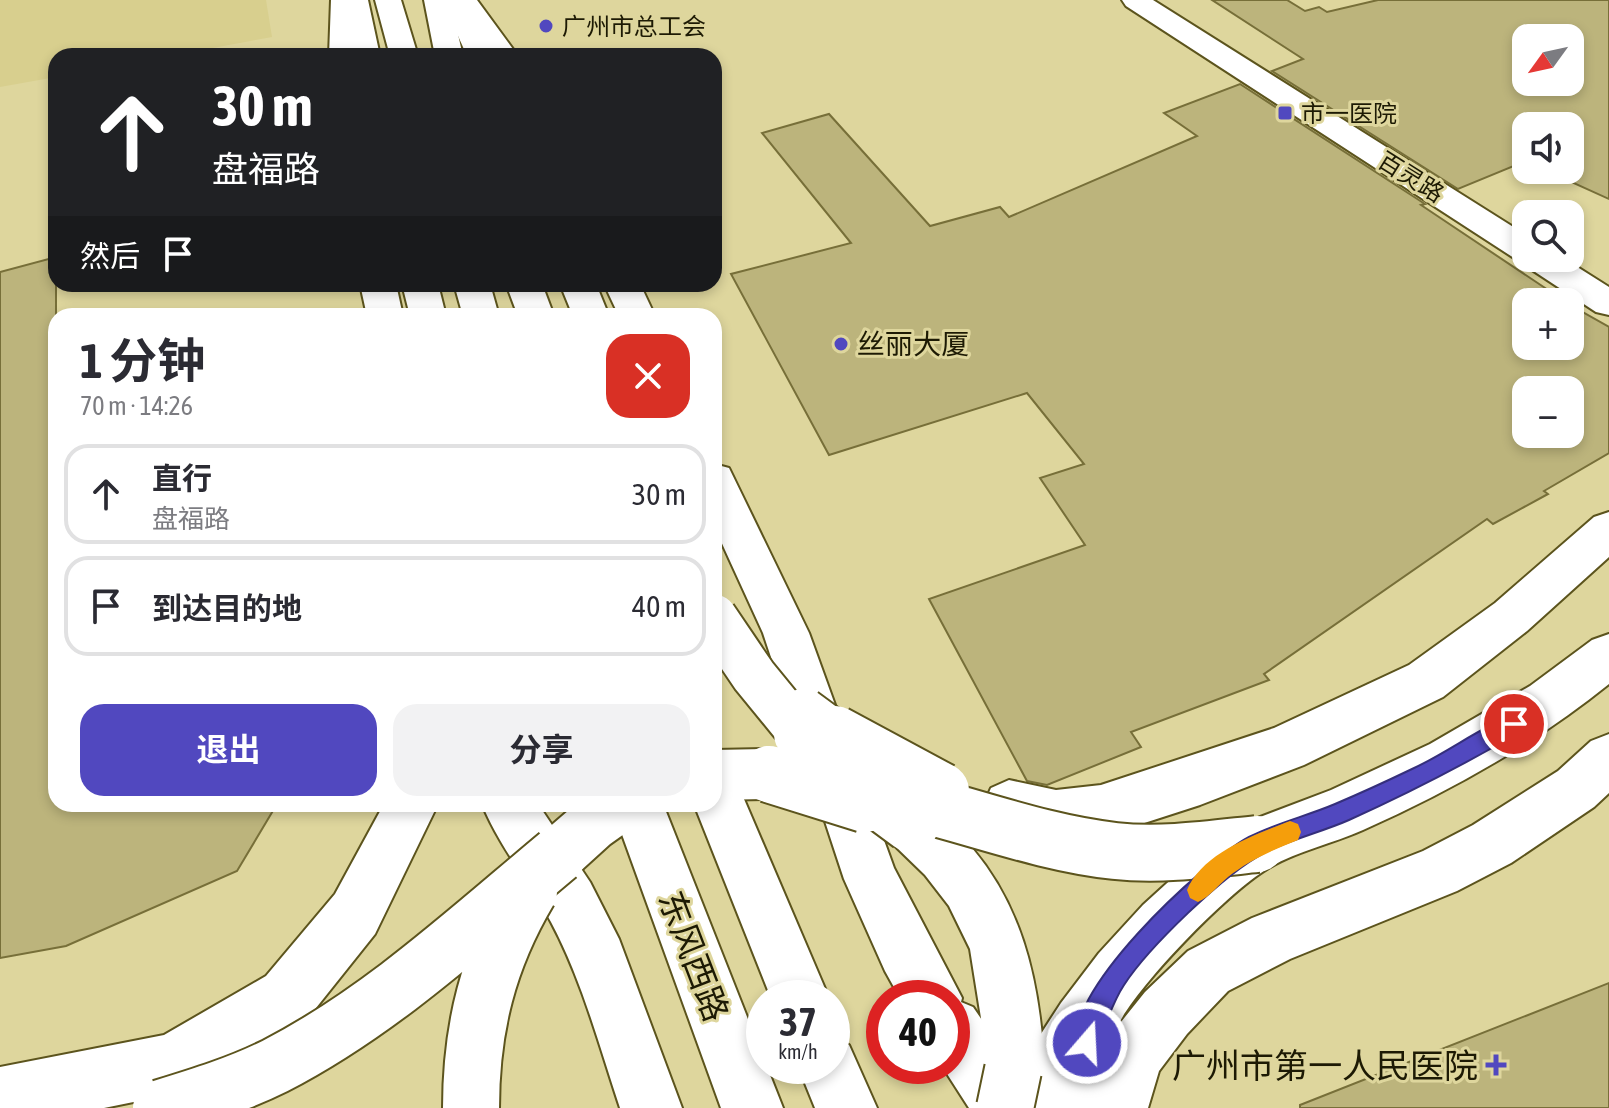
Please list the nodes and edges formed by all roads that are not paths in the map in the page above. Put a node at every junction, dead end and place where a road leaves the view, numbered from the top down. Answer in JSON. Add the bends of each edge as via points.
{"nodes":[{"id":1,"x":344,"y":0,"type":"edge"},
{"id":2,"x":355,"y":0,"type":"edge"},
{"id":3,"x":388,"y":0,"type":"edge"},
{"id":4,"x":437,"y":0,"type":"edge"},
{"id":5,"x":455,"y":0,"type":"edge"},
{"id":6,"x":464,"y":0,"type":"edge"},
{"id":7,"x":1135,"y":0,"type":"edge"},
{"id":8,"x":343,"y":48,"type":"edge"},
{"id":9,"x":364,"y":48,"type":"edge"},
{"id":10,"x":402,"y":48,"type":"edge"},
{"id":11,"x":447,"y":48,"type":"edge"},
{"id":12,"x":477,"y":48,"type":"edge"},
{"id":13,"x":498,"y":48,"type":"edge"},
{"id":14,"x":1512,"y":241,"type":"edge"},
{"id":15,"x":1560,"y":272,"type":"edge"},
{"id":16,"x":1609,"y":303,"type":"edge"},
{"id":17,"x":722,"y":497,"type":"edge"},
{"id":18,"x":1609,"y":530,"type":"edge"},
{"id":19,"x":724,"y":633,"type":"edge"},
{"id":20,"x":1609,"y":655,"type":"edge"},
{"id":21,"x":807,"y":696,"type":"junction"},
{"id":22,"x":1609,"y":758,"type":"edge"},
{"id":23,"x":769,"y":774,"type":"junction"},
{"id":24,"x":722,"y":775,"type":"edge"},
{"id":25,"x":866,"y":792,"type":"junction"},
{"id":26,"x":722,"y":808,"type":"edge"},
{"id":27,"x":408,"y":812,"type":"edge"},
{"id":28,"x":513,"y":812,"type":"edge"},
{"id":29,"x":611,"y":812,"type":"edge"},
{"id":30,"x":640,"y":812,"type":"edge"},
{"id":31,"x":911,"y":824,"type":"junction"},
{"id":32,"x":1058,"y":840,"type":"junction"},
{"id":33,"x":1257,"y":844,"type":"junction"},
{"id":34,"x":558,"y":855,"type":"junction"},
{"id":35,"x":1116,"y":976,"type":"junction"},
{"id":36,"x":793,"y":980,"type":"edge"},
{"id":37,"x":922,"y":980,"type":"edge"},
{"id":38,"x":970,"y":1049,"type":"edge"},
{"id":39,"x":836,"y":1084,"type":"edge"},
{"id":40,"x":0,"y":1098,"type":"edge"},
{"id":41,"x":1013,"y":1100,"type":"edge"},
{"id":42,"x":161,"y":1108,"type":"edge"},
{"id":43,"x":471,"y":1108,"type":"edge"},
{"id":44,"x":651,"y":1108,"type":"edge"},
{"id":45,"x":752,"y":1108,"type":"edge"},
{"id":46,"x":846,"y":1108,"type":"edge"},
{"id":47,"x":1075,"y":1108,"type":"edge"},
{"id":48,"x":1117,"y":1108,"type":"edge"}],
"edges":[{"from":1,"to":8,"type":"main road"},
{"from":2,"to":9,"type":"main road"},
{"from":3,"to":10,"type":"main road"},
{"from":4,"to":11,"type":"main road"},
{"from":5,"to":12,"type":"main road"},
{"from":6,"to":13,"type":"main road"},
{"from":7,"to":14,"type":"main road","name":"百灵路"},
{"from":15,"to":16,"type":"main road"},
{"from":17,"to":21,"type":"main road","via":[[786,633]]},
{"from":18,"to":21,"type":"main road","via":[[1511,617],[1426,681],[1286,748],[1101,811],[1056,816],[968,790]]},
{"from":19,"to":25,"type":"main road","bridge":true,"via":[[781,709]]},
{"from":19,"to":32,"type":"main road","bridge":true,"via":[[779,693],[836,735],[978,808]]},
{"from":20,"to":33,"type":"main road","via":[[1572,686],[1438,768]]},
{"from":21,"to":37,"type":"main road","via":[[871,879]]},
{"from":22,"to":48,"type":"main road","via":[[1576,789],[1492,844],[1208,971],[1133,1055]]},
{"from":23,"to":24,"type":"main road"},
{"from":23,"to":25,"type":"main road","bridge":true},
{"from":23,"to":31,"type":"main road","bridge":true},
{"from":25,"to":31,"type":"main road","bridge":true},
{"from":25,"to":32,"type":"main road","bridge":true},
{"from":26,"to":36,"type":"main road"},
{"from":27,"to":40,"type":"main road","via":[[355,914],[287,997],[173,1064]]},
{"from":28,"to":44,"type":"main road","via":[[599,959]]},
{"from":29,"to":34,"type":"main road"},
{"from":30,"to":45,"type":"main road","name":"东风西路"},
{"from":31,"to":41,"type":"main road","via":[[957,868],[988,918],[1011,1012]]},
{"from":32,"to":33,"type":"main road","bridge":true,"via":[[1167,854]]},
{"from":33,"to":35,"type":"main road","via":[[1220,869]]},
{"from":34,"to":42,"type":"main road","bridge":true,"via":[[340,1028],[276,1066]]},
{"from":34,"to":43,"type":"main road","bridge":true,"via":[[510,920],[492,960],[478,1006]]},
{"from":35,"to":41,"type":"main road"},
{"from":35,"to":47,"type":"main road","via":[[1091,1022]]},
{"from":38,"to":41,"type":"main road"},
{"from":39,"to":46,"type":"main road"}]}
